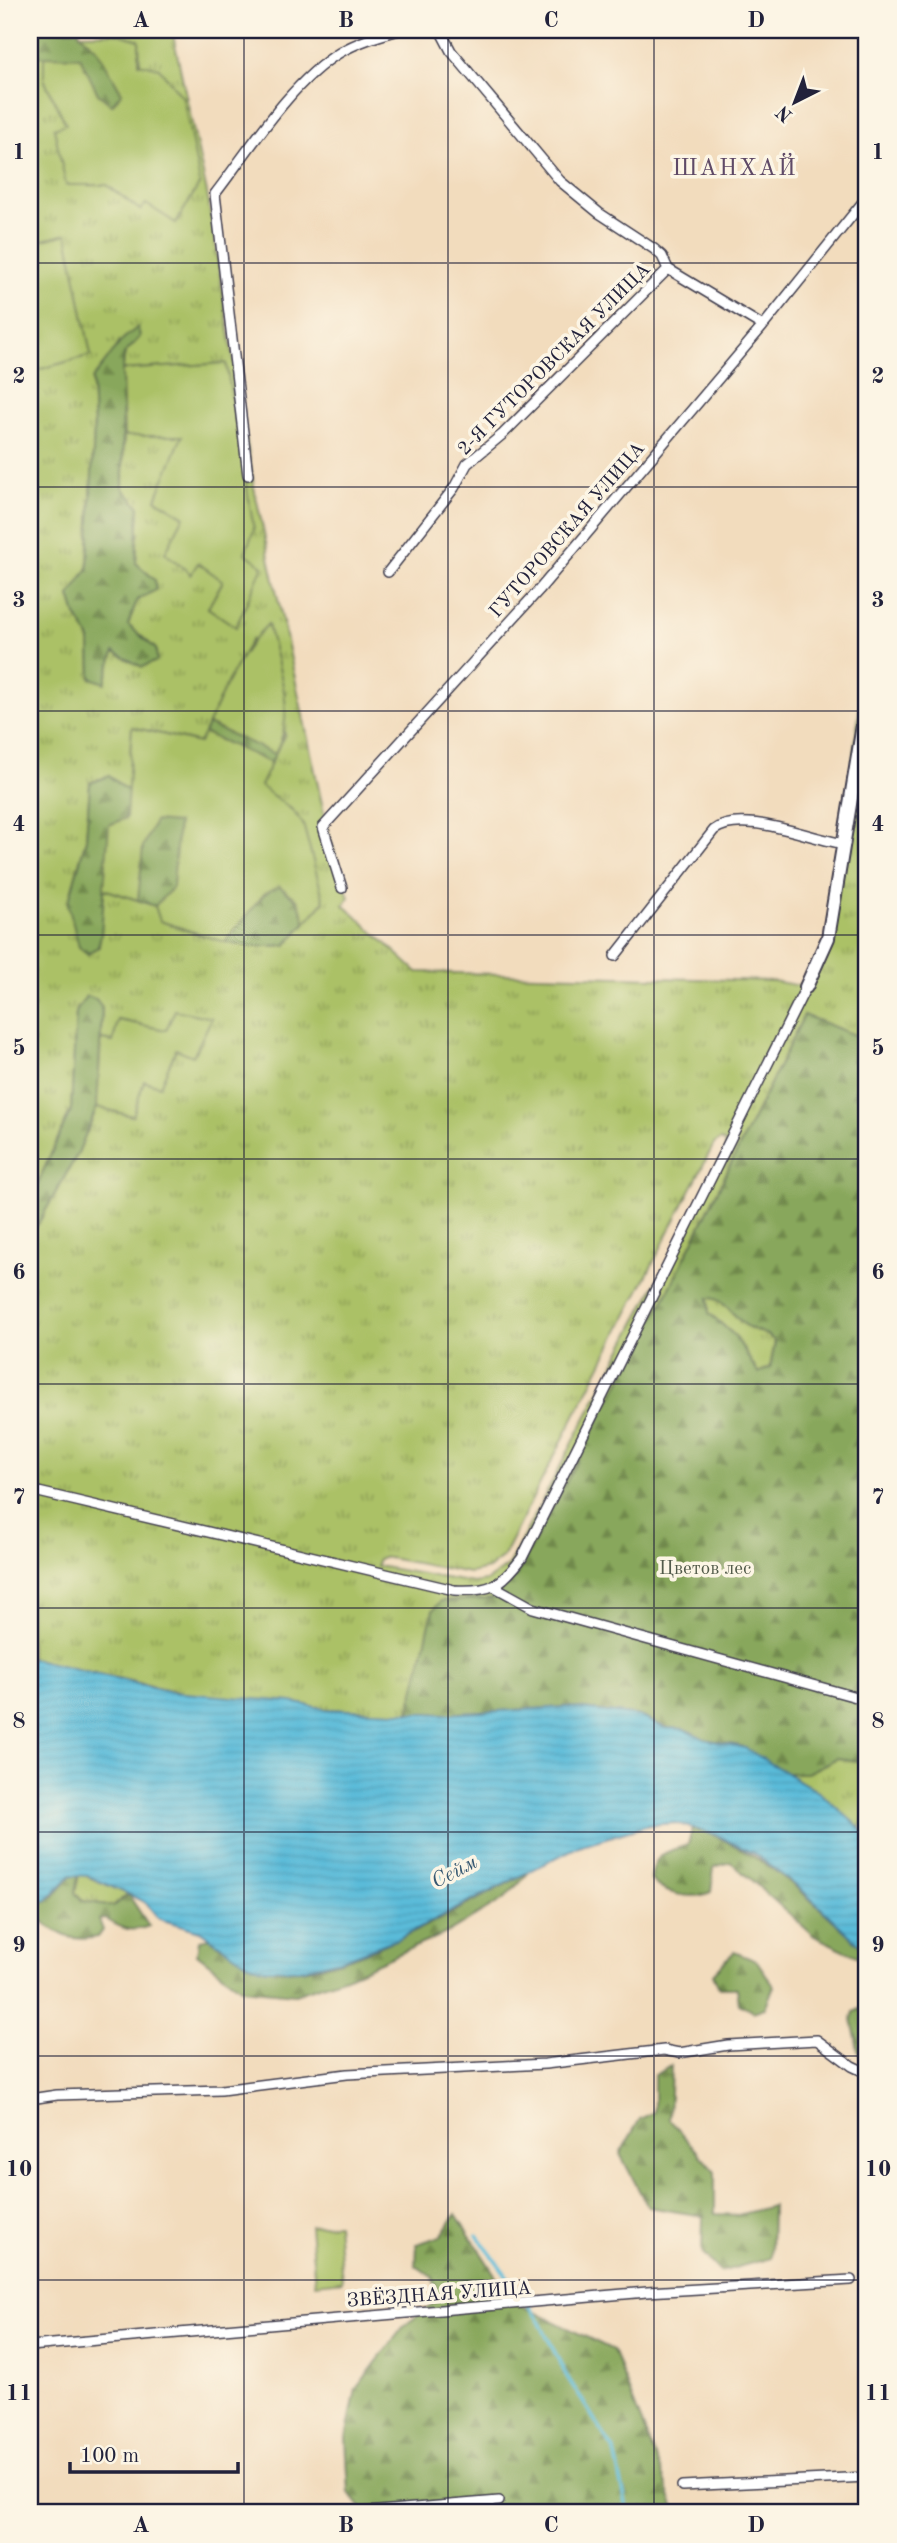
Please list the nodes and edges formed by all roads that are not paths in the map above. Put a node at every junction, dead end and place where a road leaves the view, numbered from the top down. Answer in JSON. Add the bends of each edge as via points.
{"nodes":[{"id":1,"x":399,"y":30,"type":"edge"},
{"id":2,"x":440,"y":30,"type":"edge"},
{"id":3,"x":867,"y":197,"type":"edge"},
{"id":4,"x":668,"y":269,"type":"junction"},
{"id":5,"x":763,"y":326,"type":"junction"},
{"id":6,"x":248,"y":475,"type":"dead end"},
{"id":7,"x":388,"y":572,"type":"dead end"},
{"id":8,"x":867,"y":701,"type":"edge"},
{"id":9,"x":845,"y":844,"type":"junction"},
{"id":10,"x":342,"y":888,"type":"dead end"},
{"id":11,"x":615,"y":956,"type":"dead end"},
{"id":12,"x":806,"y":987,"type":"joint"},
{"id":13,"x":30,"y":1490,"type":"edge"},
{"id":14,"x":495,"y":1587,"type":"junction"},
{"id":15,"x":867,"y":1704,"type":"edge"},
{"id":16,"x":867,"y":2073,"type":"edge"},
{"id":17,"x":30,"y":2099,"type":"edge"},
{"id":18,"x":851,"y":2280,"type":"dead end"},
{"id":19,"x":30,"y":2346,"type":"edge"},
{"id":20,"x":867,"y":2477,"type":"edge"},
{"id":21,"x":682,"y":2486,"type":"dead end"},
{"id":22,"x":499,"y":2501,"type":"dead end"},
{"id":23,"x":354,"y":2513,"type":"edge"}],
"edges":[{"from":1,"to":6,"type":"street","via":[[350,47],[318,68],[215,194]]},
{"from":2,"to":4,"type":"street","via":[[451,51],[550,171],[599,214],[654,249]]},
{"from":3,"to":5,"type":"street","name":"ГУТОРОВСКАЯ УЛИЦА"},
{"from":4,"to":5,"type":"street"},
{"from":4,"to":7,"type":"street","name":"2-Я ГУТОРОВСКАЯ УЛИЦА","via":[[503,434],[477,454]]},
{"from":5,"to":10,"type":"street","name":"ГУТОРОВСКАЯ УЛИЦА","via":[[539,590],[323,827]]},
{"from":8,"to":9,"type":"street"},
{"from":9,"to":11,"type":"street","via":[[745,821],[722,824]]},
{"from":9,"to":12,"type":"street","via":[[828,938]]},
{"from":12,"to":14,"type":"street","via":[[522,1558]]},
{"from":13,"to":14,"type":"street","via":[[454,1590]]},
{"from":14,"to":15,"type":"street","via":[[533,1608],[856,1697]]},
{"from":16,"to":17,"type":"street","via":[[817,2040],[545,2064],[347,2074],[220,2090]]},
{"from":18,"to":19,"type":"street","name":"ЗВЁЗДНАЯ УЛИЦА","via":[[647,2292]]},
{"from":20,"to":21,"type":"street"},
{"from":22,"to":23,"type":"street"}]}
